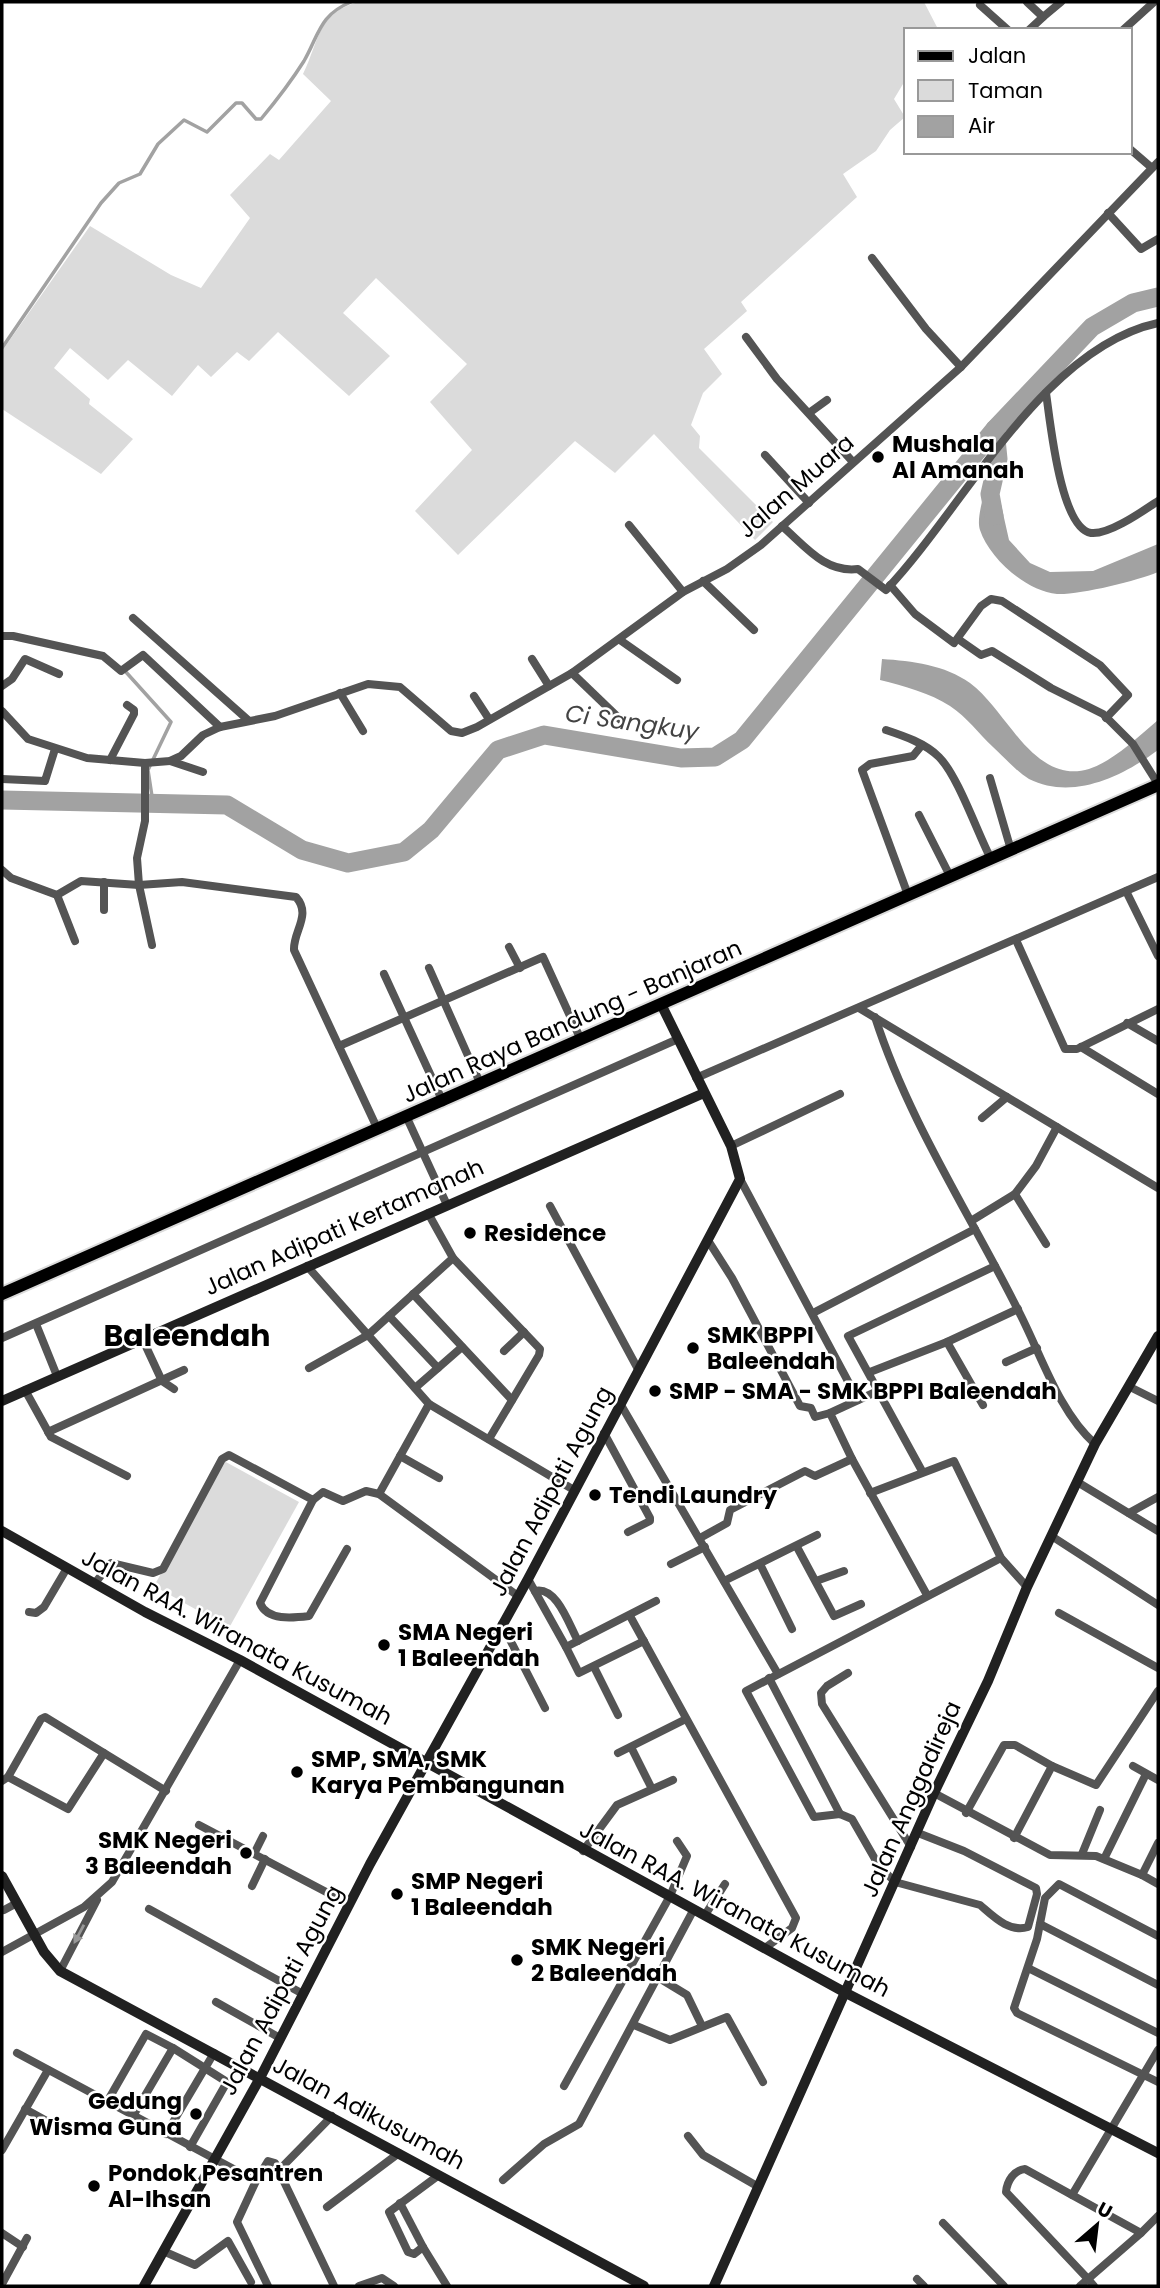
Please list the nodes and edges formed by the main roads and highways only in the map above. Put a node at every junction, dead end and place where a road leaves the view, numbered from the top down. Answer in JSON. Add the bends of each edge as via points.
{"nodes":[{"id":1,"x":1158,"y":785,"type":"edge"},
{"id":2,"x":661,"y":1004,"type":"junction"},
{"id":3,"x":704,"y":1093,"type":"junction"},
{"id":4,"x":2,"y":1294,"type":"edge"},
{"id":5,"x":1158,"y":1336,"type":"edge"},
{"id":6,"x":2,"y":1401,"type":"edge"},
{"id":7,"x":2,"y":1531,"type":"edge"},
{"id":8,"x":425,"y":1763,"type":"junction"},
{"id":9,"x":2,"y":1876,"type":"edge"},
{"id":10,"x":846,"y":1993,"type":"junction"},
{"id":11,"x":260,"y":2078,"type":"junction"},
{"id":12,"x":1158,"y":2153,"type":"edge"},
{"id":13,"x":144,"y":2286,"type":"edge"},
{"id":14,"x":644,"y":2286,"type":"edge"},
{"id":15,"x":715,"y":2286,"type":"edge"}],
"edges":[{"from":1,"to":2,"type":"main road","name":"Jalan Raya Bandung - Banjaran"},
{"from":2,"to":3,"type":"main road"},
{"from":2,"to":4,"type":"main road","name":"Jalan Raya Bandung - Banjaran"},
{"from":3,"to":6,"type":"main road","name":"Jalan Adipati Kertamanah"},
{"from":3,"to":8,"type":"main road","name":"Jalan Adipati Agung","via":[[732,1146],[740,1179]]},
{"from":5,"to":10,"type":"main road","name":"Jalan Anggadireja","via":[[1130,1387],[1090,1440],[1079,1483],[1027,1587]]},
{"from":7,"to":8,"type":"main road","name":"Jalan RAA. Wiranata Kusumah"},
{"from":8,"to":10,"type":"main road","name":"Jalan RAA. Wiranata Kusumah"},
{"from":8,"to":11,"type":"main road","name":"Jalan Adipati Agung"},
{"from":9,"to":11,"type":"main road","name":"Jalan Adikusumah","via":[[60,1971]]},
{"from":10,"to":12,"type":"main road","name":"Jalan RAA. Wiranata Kusumah"},
{"from":10,"to":15,"type":"main road","name":"Jalan Anggadireja"},
{"from":11,"to":13,"type":"main road","name":"Jalan Adipati Agung"},
{"from":11,"to":14,"type":"main road","name":"Jalan Adikusumah"}]}
